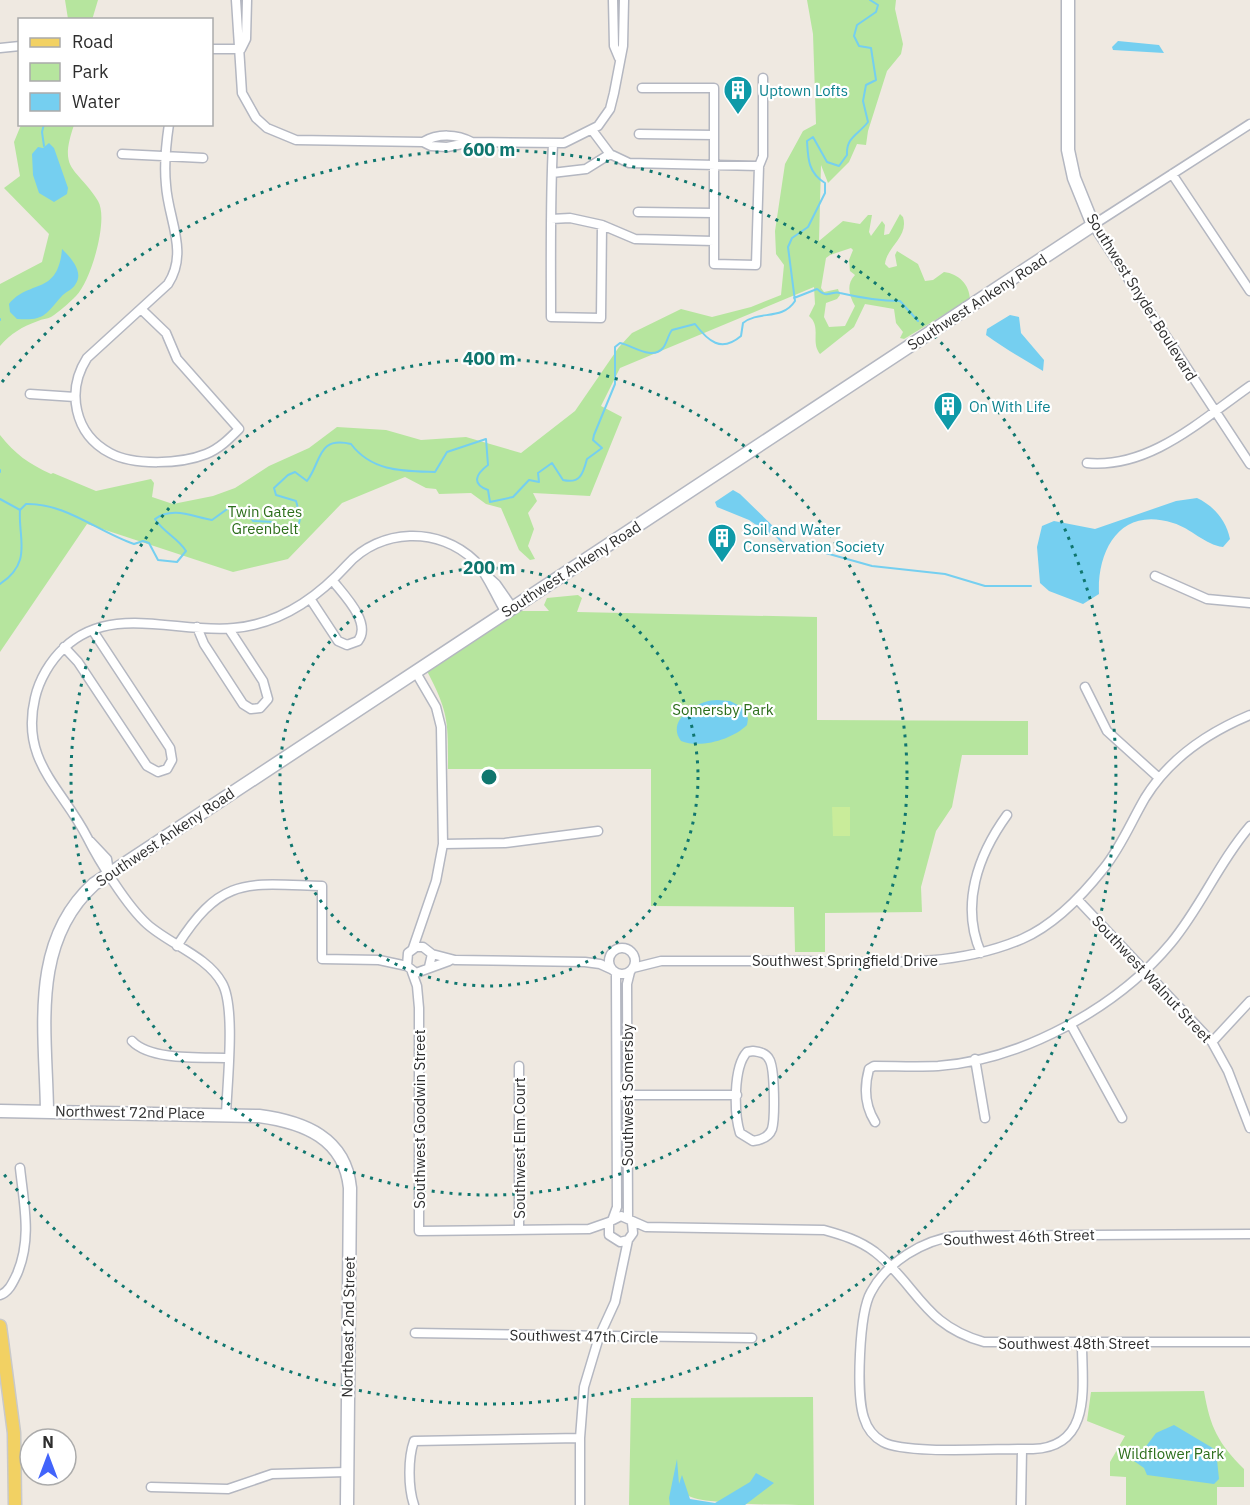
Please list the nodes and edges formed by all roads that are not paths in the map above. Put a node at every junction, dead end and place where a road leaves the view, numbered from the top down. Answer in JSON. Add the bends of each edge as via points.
{"nodes":[{"id":1,"x":236,"y":0,"type":"edge"},
{"id":2,"x":247,"y":0,"type":"edge"},
{"id":3,"x":613,"y":0,"type":"edge"},
{"id":4,"x":624,"y":0,"type":"edge"},
{"id":5,"x":1062,"y":0,"type":"edge"},
{"id":6,"x":1068,"y":0,"type":"edge"},
{"id":7,"x":18,"y":46,"type":"edge"},
{"id":8,"x":1068,"y":46,"type":"junction"},
{"id":9,"x":0,"y":48,"type":"edge"},
{"id":10,"x":213,"y":49,"type":"edge"},
{"id":11,"x":241,"y":49,"type":"junction"},
{"id":12,"x":619,"y":58,"type":"junction"},
{"id":13,"x":763,"y":78,"type":"dead end"},
{"id":14,"x":642,"y":88,"type":"dead end"},
{"id":15,"x":169,"y":126,"type":"edge"},
{"id":16,"x":595,"y":128,"type":"junction"},
{"id":17,"x":1248,"y":128,"type":"edge"},
{"id":18,"x":639,"y":134,"type":"dead end"},
{"id":19,"x":714,"y":135,"type":"junction"},
{"id":20,"x":553,"y":144,"type":"junction"},
{"id":21,"x":122,"y":154,"type":"dead end"},
{"id":22,"x":610,"y":154,"type":"junction"},
{"id":23,"x":167,"y":156,"type":"junction"},
{"id":24,"x":203,"y":158,"type":"dead end"},
{"id":25,"x":714,"y":165,"type":"junction"},
{"id":26,"x":759,"y":166,"type":"junction"},
{"id":27,"x":552,"y":173,"type":"junction"},
{"id":28,"x":1172,"y":174,"type":"junction"},
{"id":29,"x":638,"y":212,"type":"dead end"},
{"id":30,"x":714,"y":213,"type":"junction"},
{"id":31,"x":551,"y":219,"type":"junction"},
{"id":32,"x":602,"y":225,"type":"junction"},
{"id":33,"x":1093,"y":225,"type":"junction"},
{"id":34,"x":714,"y":241,"type":"junction"},
{"id":35,"x":1250,"y":291,"type":"edge"},
{"id":36,"x":141,"y":309,"type":"junction"},
{"id":37,"x":1250,"y":386,"type":"edge"},
{"id":38,"x":30,"y":394,"type":"dead end"},
{"id":39,"x":75,"y":397,"type":"junction"},
{"id":40,"x":1214,"y":410,"type":"junction"},
{"id":41,"x":1087,"y":463,"type":"dead end"},
{"id":42,"x":1250,"y":464,"type":"edge"},
{"id":43,"x":1155,"y":576,"type":"dead end"},
{"id":44,"x":333,"y":581,"type":"junction"},
{"id":45,"x":310,"y":600,"type":"junction"},
{"id":46,"x":1250,"y":603,"type":"edge"},
{"id":47,"x":508,"y":609,"type":"junction"},
{"id":48,"x":197,"y":627,"type":"junction"},
{"id":49,"x":229,"y":629,"type":"junction"},
{"id":50,"x":93,"y":631,"type":"junction"},
{"id":51,"x":64,"y":647,"type":"junction"},
{"id":52,"x":416,"y":671,"type":"junction"},
{"id":53,"x":1085,"y":687,"type":"dead end"},
{"id":54,"x":1250,"y":715,"type":"edge"},
{"id":55,"x":1159,"y":778,"type":"junction"},
{"id":56,"x":1007,"y":815,"type":"dead end"},
{"id":57,"x":1250,"y":826,"type":"edge"},
{"id":58,"x":598,"y":831,"type":"dead end"},
{"id":59,"x":443,"y":844,"type":"junction"},
{"id":60,"x":110,"y":872,"type":"junction"},
{"id":61,"x":1077,"y":899,"type":"junction"},
{"id":62,"x":422,"y":922,"type":"junction"},
{"id":63,"x":177,"y":946,"type":"junction"},
{"id":64,"x":410,"y":950,"type":"junction"},
{"id":65,"x":429,"y":952,"type":"junction"},
{"id":66,"x":981,"y":953,"type":"junction"},
{"id":67,"x":633,"y":954,"type":"junction"},
{"id":68,"x":610,"y":955,"type":"junction"},
{"id":69,"x":379,"y":960,"type":"junction"},
{"id":70,"x":455,"y":960,"type":"junction"},
{"id":71,"x":576,"y":961,"type":"junction"},
{"id":72,"x":661,"y":961,"type":"junction"},
{"id":73,"x":410,"y":969,"type":"junction"},
{"id":74,"x":428,"y":969,"type":"junction"},
{"id":75,"x":631,"y":970,"type":"junction"},
{"id":76,"x":1145,"y":970,"type":"junction"},
{"id":77,"x":613,"y":971,"type":"junction"},
{"id":78,"x":1250,"y":1001,"type":"edge"},
{"id":79,"x":419,"y":1008,"type":"junction"},
{"id":80,"x":1071,"y":1025,"type":"junction"},
{"id":81,"x":132,"y":1041,"type":"dead end"},
{"id":82,"x":1212,"y":1042,"type":"junction"},
{"id":83,"x":228,"y":1058,"type":"junction"},
{"id":84,"x":975,"y":1059,"type":"junction"},
{"id":85,"x":519,"y":1066,"type":"dead end"},
{"id":86,"x":617,"y":1095,"type":"junction"},
{"id":87,"x":627,"y":1095,"type":"junction"},
{"id":88,"x":737,"y":1095,"type":"junction"},
{"id":89,"x":0,"y":1111,"type":"edge"},
{"id":90,"x":46,"y":1111,"type":"junction"},
{"id":91,"x":226,"y":1115,"type":"junction"},
{"id":92,"x":985,"y":1118,"type":"dead end"},
{"id":93,"x":1122,"y":1118,"type":"dead end"},
{"id":94,"x":875,"y":1122,"type":"dead end"},
{"id":95,"x":1250,"y":1128,"type":"edge"},
{"id":96,"x":339,"y":1152,"type":"joint"},
{"id":97,"x":20,"y":1168,"type":"dead end"},
{"id":98,"x":611,"y":1220,"type":"junction"},
{"id":99,"x":630,"y":1221,"type":"junction"},
{"id":100,"x":665,"y":1228,"type":"junction"},
{"id":101,"x":577,"y":1229,"type":"junction"},
{"id":102,"x":519,"y":1230,"type":"junction"},
{"id":103,"x":1250,"y":1234,"type":"edge"},
{"id":104,"x":612,"y":1238,"type":"junction"},
{"id":105,"x":629,"y":1238,"type":"junction"},
{"id":106,"x":892,"y":1268,"type":"junction"},
{"id":107,"x":621,"y":1271,"type":"junction"},
{"id":108,"x":0,"y":1295,"type":"edge"},
{"id":109,"x":0,"y":1326,"type":"edge"},
{"id":110,"x":416,"y":1334,"type":"dead end"},
{"id":111,"x":599,"y":1337,"type":"junction"},
{"id":112,"x":752,"y":1338,"type":"dead end"},
{"id":113,"x":1250,"y":1342,"type":"edge"},
{"id":114,"x":1082,"y":1344,"type":"junction"},
{"id":115,"x":580,"y":1438,"type":"junction"},
{"id":116,"x":1022,"y":1449,"type":"junction"},
{"id":117,"x":347,"y":1472,"type":"junction"},
{"id":118,"x":151,"y":1487,"type":"dead end"},
{"id":119,"x":15,"y":1505,"type":"edge"},
{"id":120,"x":347,"y":1505,"type":"edge"},
{"id":121,"x":414,"y":1505,"type":"edge"},
{"id":122,"x":580,"y":1505,"type":"edge"},
{"id":123,"x":1021,"y":1505,"type":"edge"}],
"edges":[{"from":1,"to":11,"type":"street"},
{"from":2,"to":11,"type":"street","via":[[246,39]]},
{"from":3,"to":12,"type":"street","via":[[614,46]]},
{"from":4,"to":12,"type":"street"},
{"from":5,"to":8,"type":"street","name":"Southwest Snyder Boulevard"},
{"from":6,"to":8,"type":"street","name":"Southwest Snyder Boulevard"},
{"from":7,"to":9,"type":"street"},
{"from":8,"to":33,"type":"street","name":"Southwest Snyder Boulevard","via":[[1068,150],[1074,178]]},
{"from":10,"to":11,"type":"street"},
{"from":11,"to":20,"type":"street","via":[[242,93],[256,118],[275,133],[296,140],[423,141],[447,147],[472,142]]},
{"from":12,"to":16,"type":"street","via":[[610,109]]},
{"from":13,"to":26,"type":"street","via":[[763,156]]},
{"from":14,"to":19,"type":"street","via":[[714,88]]},
{"from":15,"to":23,"type":"street"},
{"from":16,"to":20,"type":"street","via":[[564,144]]},
{"from":16,"to":22,"type":"street"},
{"from":17,"to":28,"type":"street","name":"Southwest Ankeny Road"},
{"from":18,"to":19,"type":"street"},
{"from":19,"to":25,"type":"street"},
{"from":20,"to":27,"type":"street"},
{"from":21,"to":23,"type":"street"},
{"from":22,"to":25,"type":"street","via":[[629,163]]},
{"from":22,"to":27,"type":"street","via":[[586,169]]},
{"from":23,"to":24,"type":"street"},
{"from":23,"to":36,"type":"street","via":[[166,183],[178,261],[168,284]]},
{"from":25,"to":26,"type":"street"},
{"from":25,"to":30,"type":"street"},
{"from":26,"to":34,"type":"street","via":[[756,265],[714,264]]},
{"from":27,"to":31,"type":"street"},
{"from":28,"to":33,"type":"street","name":"Southwest Ankeny Road"},
{"from":28,"to":35,"type":"street"},
{"from":29,"to":30,"type":"street"},
{"from":30,"to":34,"type":"street"},
{"from":31,"to":32,"type":"street","via":[[570,218]]},
{"from":31,"to":32,"type":"street","via":[[551,317],[601,318]]},
{"from":32,"to":34,"type":"street","via":[[635,239]]},
{"from":33,"to":40,"type":"street","name":"Southwest Snyder Boulevard"},
{"from":33,"to":47,"type":"street","name":"Southwest Ankeny Road"},
{"from":36,"to":39,"type":"street","via":[[87,358],[80,369]]},
{"from":36,"to":39,"type":"street","via":[[166,333],[177,359],[239,429],[222,445],[191,458],[124,458],[89,436],[78,417]]},
{"from":37,"to":40,"type":"street"},
{"from":38,"to":39,"type":"street"},
{"from":40,"to":41,"type":"street","via":[[1145,456],[1111,464]]},
{"from":40,"to":42,"type":"street","name":"Southwest Snyder Boulevard"},
{"from":43,"to":46,"type":"street","via":[[1207,599]]},
{"from":44,"to":45,"type":"street"},
{"from":44,"to":45,"type":"street","via":[[361,623],[358,641],[347,645],[338,641]]},
{"from":44,"to":47,"type":"street","via":[[364,549],[405,536],[429,537],[453,545],[474,560]]},
{"from":45,"to":49,"type":"street","via":[[274,619]]},
{"from":47,"to":52,"type":"street","name":"Southwest Ankeny Road"},
{"from":48,"to":49,"type":"street"},
{"from":48,"to":49,"type":"street","via":[[243,704],[251,709],[260,708],[268,699],[266,688]]},
{"from":48,"to":50,"type":"street","via":[[133,623]]},
{"from":50,"to":51,"type":"street"},
{"from":50,"to":51,"type":"street","via":[[170,748],[172,760],[167,770],[158,772],[147,766]]},
{"from":51,"to":60,"type":"street","via":[[44,675],[36,695],[33,738],[47,776],[88,838],[107,859]]},
{"from":52,"to":59,"type":"street","via":[[436,707],[441,727]]},
{"from":52,"to":60,"type":"street","name":"Southwest Ankeny Road"},
{"from":53,"to":55,"type":"street","via":[[1107,731]]},
{"from":54,"to":55,"type":"street","name":"Southwest Springfield Drive","via":[[1205,738]]},
{"from":55,"to":61,"type":"street","name":"Southwest Springfield Drive","via":[[1120,848]]},
{"from":56,"to":66,"type":"street","via":[[981,859],[972,895],[975,940]]},
{"from":57,"to":76,"type":"street","via":[[1221,865],[1194,914]]},
{"from":58,"to":59,"type":"street","via":[[505,843]]},
{"from":59,"to":62,"type":"street","via":[[439,871]]},
{"from":60,"to":63,"type":"street","via":[[146,923]]},
{"from":60,"to":90,"type":"street","name":"Southwest Ankeny Road","via":[[75,904],[49,957],[45,987]]},
{"from":61,"to":66,"type":"street","name":"Southwest Springfield Drive","via":[[1024,938]]},
{"from":61,"to":76,"type":"street","name":"Southwest Walnut Street"},
{"from":62,"to":64,"type":"street"},
{"from":62,"to":65,"type":"street"},
{"from":63,"to":69,"type":"street","via":[[210,904],[236,887],[322,886],[322,959]]},
{"from":63,"to":83,"type":"street","via":[[212,970],[224,987],[229,1005]]},
{"from":64,"to":65,"type":"street"},
{"from":64,"to":69,"type":"street"},
{"from":64,"to":73,"type":"street","name":"Southwest Goodwin Street"},
{"from":65,"to":70,"type":"street"},
{"from":65,"to":74,"type":"street","name":"Southwest Goodwin Street"},
{"from":66,"to":72,"type":"street","name":"Southwest Springfield Drive","via":[[906,962]]},
{"from":67,"to":68,"type":"street","via":[[624,948]]},
{"from":67,"to":72,"type":"street","name":"Southwest Springfield Drive"},
{"from":67,"to":75,"type":"street"},
{"from":68,"to":71,"type":"street"},
{"from":68,"to":77,"type":"street"},
{"from":69,"to":73,"type":"street"},
{"from":70,"to":71,"type":"street"},
{"from":70,"to":74,"type":"street"},
{"from":71,"to":77,"type":"street","via":[[600,964]]},
{"from":72,"to":75,"type":"street","name":"Southwest Springfield Drive"},
{"from":73,"to":74,"type":"street"},
{"from":73,"to":79,"type":"street","name":"Southwest Goodwin Street"},
{"from":74,"to":79,"type":"street","name":"Southwest Goodwin Street"},
{"from":75,"to":77,"type":"street"},
{"from":75,"to":87,"type":"street","name":"Southwest Somersby","via":[[627,984]]},
{"from":76,"to":80,"type":"street"},
{"from":76,"to":82,"type":"street","name":"Southwest Walnut Street"},
{"from":77,"to":86,"type":"street","name":"Southwest Somersby"},
{"from":78,"to":82,"type":"street"},
{"from":79,"to":102,"type":"street","name":"Southwest Goodwin Street","via":[[419,1231]]},
{"from":80,"to":84,"type":"street","via":[[1019,1047]]},
{"from":80,"to":93,"type":"street"},
{"from":81,"to":83,"type":"street","via":[[147,1052]]},
{"from":82,"to":95,"type":"street","name":"Southwest Walnut Street"},
{"from":83,"to":91,"type":"street"},
{"from":84,"to":92,"type":"street"},
{"from":84,"to":94,"type":"street","via":[[939,1066],[869,1069],[867,1110]]},
{"from":85,"to":102,"type":"street","name":"Southwest Elm Court"},
{"from":86,"to":87,"type":"street"},
{"from":86,"to":98,"type":"street","name":"Southwest Somersby","via":[[617,1207]]},
{"from":87,"to":88,"type":"street"},
{"from":87,"to":99,"type":"street","name":"Southwest Somersby"},
{"from":88,"to":88,"type":"street","via":[[740,1132],[753,1141],[767,1136],[773,1119],[772,1073],[765,1054],[747,1052],[742,1058],[738,1065]]},
{"from":89,"to":90,"type":"street","name":"Northwest 72nd Place"},
{"from":90,"to":91,"type":"street","name":"Northwest 72nd Place"},
{"from":91,"to":96,"type":"street","name":"Northwest 72nd Place","via":[[283,1119],[307,1128]]},
{"from":96,"to":117,"type":"street","name":"Northeast 2nd Street","via":[[347,1167],[350,1188]]},
{"from":97,"to":108,"type":"street","via":[[26,1245],[15,1278]]},
{"from":98,"to":99,"type":"street","via":[[621,1216]]},
{"from":98,"to":101,"type":"street","via":[[598,1227]]},
{"from":98,"to":104,"type":"street","name":"Southwest Somersby"},
{"from":99,"to":100,"type":"street"},
{"from":99,"to":105,"type":"street","name":"Southwest Somersby"},
{"from":100,"to":105,"type":"street"},
{"from":100,"to":106,"type":"street","via":[[824,1230],[851,1237]]},
{"from":101,"to":102,"type":"street"},
{"from":101,"to":104,"type":"street"},
{"from":103,"to":106,"type":"street","name":"Southwest 46th Street","via":[[956,1236],[913,1250]]},
{"from":104,"to":105,"type":"street"},
{"from":104,"to":107,"type":"street","name":"Southwest Somersby"},
{"from":105,"to":107,"type":"street","name":"Southwest Somersby"},
{"from":106,"to":114,"type":"street","name":"Southwest 48th Street","via":[[931,1314],[964,1335],[996,1343]]},
{"from":106,"to":116,"type":"street","name":"Southwest 46th Street","via":[[872,1289],[862,1315],[861,1400],[871,1432],[897,1448]]},
{"from":107,"to":111,"type":"street","name":"Southwest Somersby","via":[[615,1302]]},
{"from":109,"to":119,"type":"main road","via":[[14,1433]]},
{"from":110,"to":111,"type":"street","name":"Southwest 47th Circle"},
{"from":111,"to":112,"type":"street","name":"Southwest 47th Circle"},
{"from":111,"to":115,"type":"street","name":"Southwest Somersby","via":[[584,1387]]},
{"from":113,"to":114,"type":"street","name":"Southwest 48th Street"},
{"from":114,"to":116,"type":"street","via":[[1079,1421],[1058,1443],[1042,1449]]},
{"from":115,"to":121,"type":"street","via":[[414,1441]]},
{"from":115,"to":122,"type":"street","name":"Southwest Somersby"},
{"from":116,"to":123,"type":"street"},
{"from":117,"to":118,"type":"street","via":[[272,1473],[228,1489]]},
{"from":117,"to":120,"type":"street","name":"Northeast 2nd Street"}]}
